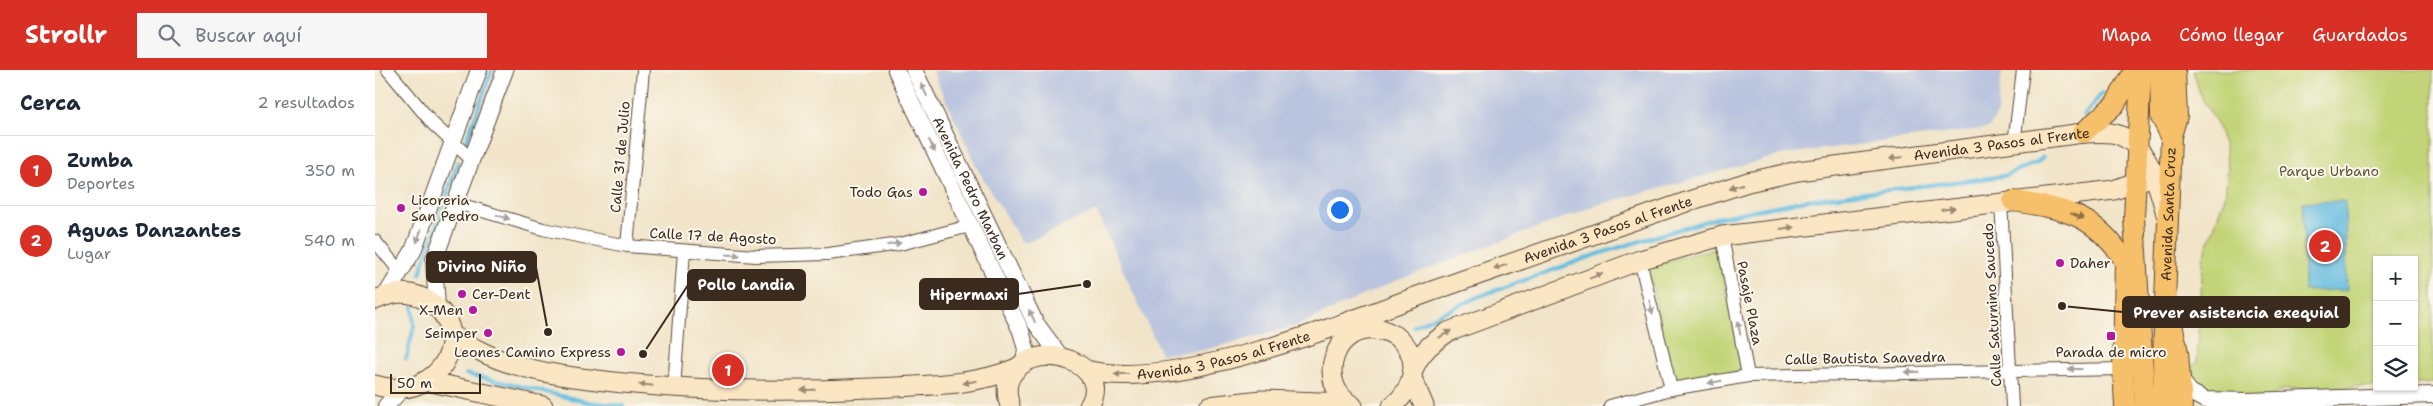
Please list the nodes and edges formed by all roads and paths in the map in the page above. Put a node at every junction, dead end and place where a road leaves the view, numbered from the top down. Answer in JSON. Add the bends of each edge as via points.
{"nodes":[{"id":1,"x":388,"y":70,"type":"edge"},
{"id":2,"x":479,"y":70,"type":"edge"},
{"id":3,"x":505,"y":70,"type":"edge"},
{"id":4,"x":643,"y":70,"type":"edge"},
{"id":5,"x":896,"y":70,"type":"edge"},
{"id":6,"x":914,"y":70,"type":"edge"},
{"id":7,"x":2023,"y":70,"type":"edge"},
{"id":8,"x":2141,"y":70,"type":"edge"},
{"id":9,"x":2160,"y":70,"type":"edge"},
{"id":10,"x":2175,"y":70,"type":"edge"},
{"id":11,"x":2130,"y":75,"type":"edge"},
{"id":12,"x":2140,"y":118,"type":"junction"},
{"id":13,"x":2083,"y":133,"type":"junction"},
{"id":14,"x":2171,"y":138,"type":"junction"},
{"id":15,"x":453,"y":140,"type":"junction"},
{"id":16,"x":2014,"y":144,"type":"junction"},
{"id":17,"x":2138,"y":148,"type":"junction"},
{"id":18,"x":471,"y":159,"type":"junction"},
{"id":19,"x":2145,"y":178,"type":"junction"},
{"id":20,"x":2007,"y":202,"type":"junction"},
{"id":21,"x":456,"y":203,"type":"junction"},
{"id":22,"x":2134,"y":218,"type":"junction"},
{"id":23,"x":2169,"y":224,"type":"junction"},
{"id":24,"x":970,"y":226,"type":"junction"},
{"id":25,"x":1722,"y":236,"type":"junction"},
{"id":26,"x":375,"y":241,"type":"edge"},
{"id":27,"x":627,"y":246,"type":"junction"},
{"id":28,"x":684,"y":251,"type":"junction"},
{"id":29,"x":1640,"y":260,"type":"junction"},
{"id":30,"x":2125,"y":260,"type":"junction"},
{"id":31,"x":401,"y":272,"type":"junction"},
{"id":32,"x":2138,"y":283,"type":"junction"},
{"id":33,"x":2166,"y":292,"type":"junction"},
{"id":34,"x":381,"y":298,"type":"edge"},
{"id":35,"x":437,"y":308,"type":"junction"},
{"id":36,"x":1354,"y":319,"type":"junction"},
{"id":37,"x":1386,"y":332,"type":"junction"},
{"id":38,"x":451,"y":334,"type":"junction"},
{"id":39,"x":1337,"y":349,"type":"junction"},
{"id":40,"x":1059,"y":356,"type":"junction"},
{"id":41,"x":1020,"y":365,"type":"junction"},
{"id":42,"x":2123,"y":369,"type":"junction"},
{"id":43,"x":1085,"y":370,"type":"junction"},
{"id":44,"x":2011,"y":370,"type":"junction"},
{"id":45,"x":1413,"y":374,"type":"junction"},
{"id":46,"x":1748,"y":376,"type":"junction"},
{"id":47,"x":2180,"y":379,"type":"junction"},
{"id":48,"x":431,"y":382,"type":"junction"},
{"id":49,"x":375,"y":384,"type":"edge"},
{"id":50,"x":674,"y":388,"type":"junction"},
{"id":51,"x":1671,"y":389,"type":"junction"},
{"id":52,"x":399,"y":392,"type":"junction"},
{"id":53,"x":2433,"y":395,"type":"edge"},
{"id":54,"x":1320,"y":404,"type":"edge"},
{"id":55,"x":2247,"y":404,"type":"edge"},
{"id":56,"x":1351,"y":405,"type":"edge"},
{"id":57,"x":386,"y":406,"type":"edge"},
{"id":58,"x":543,"y":406,"type":"edge"},
{"id":59,"x":1010,"y":406,"type":"edge"},
{"id":60,"x":1089,"y":406,"type":"edge"},
{"id":61,"x":1209,"y":406,"type":"edge"},
{"id":62,"x":1392,"y":406,"type":"edge"},
{"id":63,"x":1424,"y":406,"type":"edge"},
{"id":64,"x":1610,"y":406,"type":"edge"},
{"id":65,"x":2011,"y":406,"type":"edge"},
{"id":66,"x":2125,"y":406,"type":"edge"},
{"id":67,"x":2145,"y":406,"type":"edge"},
{"id":68,"x":2164,"y":406,"type":"edge"},
{"id":69,"x":2182,"y":406,"type":"edge"}],
"edges":[{"from":1,"to":15,"type":"street","via":[[433,124]]},
{"from":2,"to":15,"type":"street"},
{"from":3,"to":18,"type":"street"},
{"from":4,"to":27,"type":"street","name":"Calle 31 de Julio"},
{"from":5,"to":24,"type":"street","name":"Avenida Pedro Marban","one_way":true},
{"from":40,"to":6,"type":"street","name":"Avenida Pedro Marban","one_way":true,"via":[[1035,322]]},
{"from":7,"to":16,"type":"street"},
{"from":8,"to":12,"type":"main road","name":"Avenida Santa Cruz"},
{"from":9,"to":14,"type":"main road","name":"Avenida Santa Cruz","via":[[2161,117]]},
{"from":10,"to":14,"type":"main road","name":"Avenida Santa Cruz","via":[[2177,116]]},
{"from":11,"to":12,"type":"main road","name":"Avenida Santa Cruz"},
{"from":11,"to":13,"type":"main road","via":[[2110,109]]},
{"from":12,"to":17,"type":"main road","name":"Avenida Santa Cruz"},
{"from":13,"to":16,"type":"main road","name":"Avenida 3 Pasos al Frente"},
{"from":13,"to":17,"type":"main road","name":"Avenida 3 Pasos al Frente","via":[[2111,133]]},
{"from":14,"to":19,"type":"main road","via":[[2162,164]]},
{"from":14,"to":23,"type":"main road","name":"Avenida Santa Cruz"},
{"from":15,"to":18,"type":"street"},
{"from":15,"to":31,"type":"street","one_way":true,"via":[[413,251]]},
{"from":16,"to":36,"type":"main road","name":"Avenida 3 Pasos al Frente","one_way":true,"via":[[1798,171],[1748,182]]},
{"from":17,"to":19,"type":"main road","name":"Avenida Santa Cruz"},
{"from":18,"to":21,"type":"street"},
{"from":19,"to":20,"type":"main road","via":[[2114,190]]},
{"from":19,"to":22,"type":"main road","name":"Avenida Santa Cruz"},
{"from":19,"to":23,"type":"main road"},
{"from":25,"to":20,"type":"main road","one_way":true},
{"from":20,"to":30,"type":"main road","one_way":true,"via":[[2043,206],[2082,217],[2102,231]]},
{"from":20,"to":44,"type":"street","name":"Calle Saturnino Saucedo"},
{"from":21,"to":27,"type":"street","name":"Calle 17 de Agosto","one_way":true,"via":[[543,229]]},
{"from":21,"to":35,"type":"street","via":[[434,260]]},
{"from":22,"to":30,"type":"main road","name":"Avenida Santa Cruz"},
{"from":22,"to":32,"type":"main road","name":"Avenida Santa Cruz"},
{"from":23,"to":33,"type":"main road","name":"Avenida Santa Cruz"},
{"from":28,"to":24,"type":"street","name":"Calle 17 de Agosto","one_way":true,"via":[[756,256],[828,254],[900,244]]},
{"from":24,"to":41,"type":"street","name":"Avenida Pedro Marban","via":[[1021,331],[1026,349]]},
{"from":25,"to":29,"type":"main road"},
{"from":46,"to":25,"type":"street","name":"Pasaje Plaza","one_way":true},
{"from":26,"to":31,"type":"street"},
{"from":27,"to":28,"type":"street","name":"Calle 17 de Agosto"},
{"from":28,"to":50,"type":"street"},
{"from":45,"to":29,"type":"main road","one_way":true,"via":[[1419,355],[1448,332]]},
{"from":29,"to":51,"type":"street","one_way":true},
{"from":30,"to":32,"type":"main road"},
{"from":30,"to":42,"type":"main road","name":"Avenida Santa Cruz"},
{"from":31,"to":34,"type":"street"},
{"from":32,"to":67,"type":"main road","name":"Avenida Santa Cruz"},
{"from":33,"to":47,"type":"main road","name":"Avenida Santa Cruz"},
{"from":33,"to":68,"type":"main road","name":"Avenida Santa Cruz"},
{"from":34,"to":35,"type":"main road","via":[[397,293],[413,294]]},
{"from":35,"to":38,"type":"main road"},
{"from":36,"to":37,"type":"main road"},
{"from":36,"to":39,"type":"main road"},
{"from":36,"to":43,"type":"main road","name":"Avenida 3 Pasos al Frente","one_way":true,"via":[[1238,356],[1196,365],[1158,372],[1115,374]]},
{"from":37,"to":39,"type":"main road","via":[[1375,330],[1354,334]]},
{"from":37,"to":45,"type":"main road","via":[[1406,346]]},
{"from":38,"to":48,"type":"main road","via":[[447,361]]},
{"from":50,"to":38,"type":"main road","one_way":true,"via":[[582,379],[542,371],[485,353]]},
{"from":39,"to":56,"type":"main road","via":[[1332,378],[1341,396]]},
{"from":40,"to":41,"type":"main road","via":[[1047,355]]},
{"from":40,"to":43,"type":"main road"},
{"from":41,"to":50,"type":"main road","one_way":true,"via":[[993,378],[963,383],[752,391]]},
{"from":41,"to":59,"type":"main road","via":[[1007,386]]},
{"from":42,"to":44,"type":"street","name":"Calle Bautista Saavedra","one_way":true},
{"from":42,"to":66,"type":"main road","name":"Avenida Santa Cruz"},
{"from":43,"to":60,"type":"main road","via":[[1094,385]]},
{"from":44,"to":46,"type":"street","name":"Calle Bautista Saavedra","one_way":true},
{"from":44,"to":65,"type":"street","name":"Calle Saturnino Saucedo"},
{"from":45,"to":62,"type":"main road","via":[[1409,389]]},
{"from":45,"to":63,"type":"main road"},
{"from":46,"to":51,"type":"street","name":"Calle Bautista Saavedra","one_way":true},
{"from":47,"to":55,"type":"street","via":[[2190,392],[2205,400]]},
{"from":47,"to":69,"type":"main road","name":"Avenida Santa Cruz"},
{"from":48,"to":52,"type":"main road","via":[[421,388]]},
{"from":48,"to":58,"type":"main road"},
{"from":49,"to":52,"type":"main road"},
{"from":51,"to":64,"type":"street","name":"Calle Bautista Saavedra"},
{"from":52,"to":57,"type":"street"},
{"from":53,"to":55,"type":"street"},
{"from":54,"to":56,"type":"main road"},
{"from":54,"to":61,"type":"main road","via":[[1261,400]]}]}
